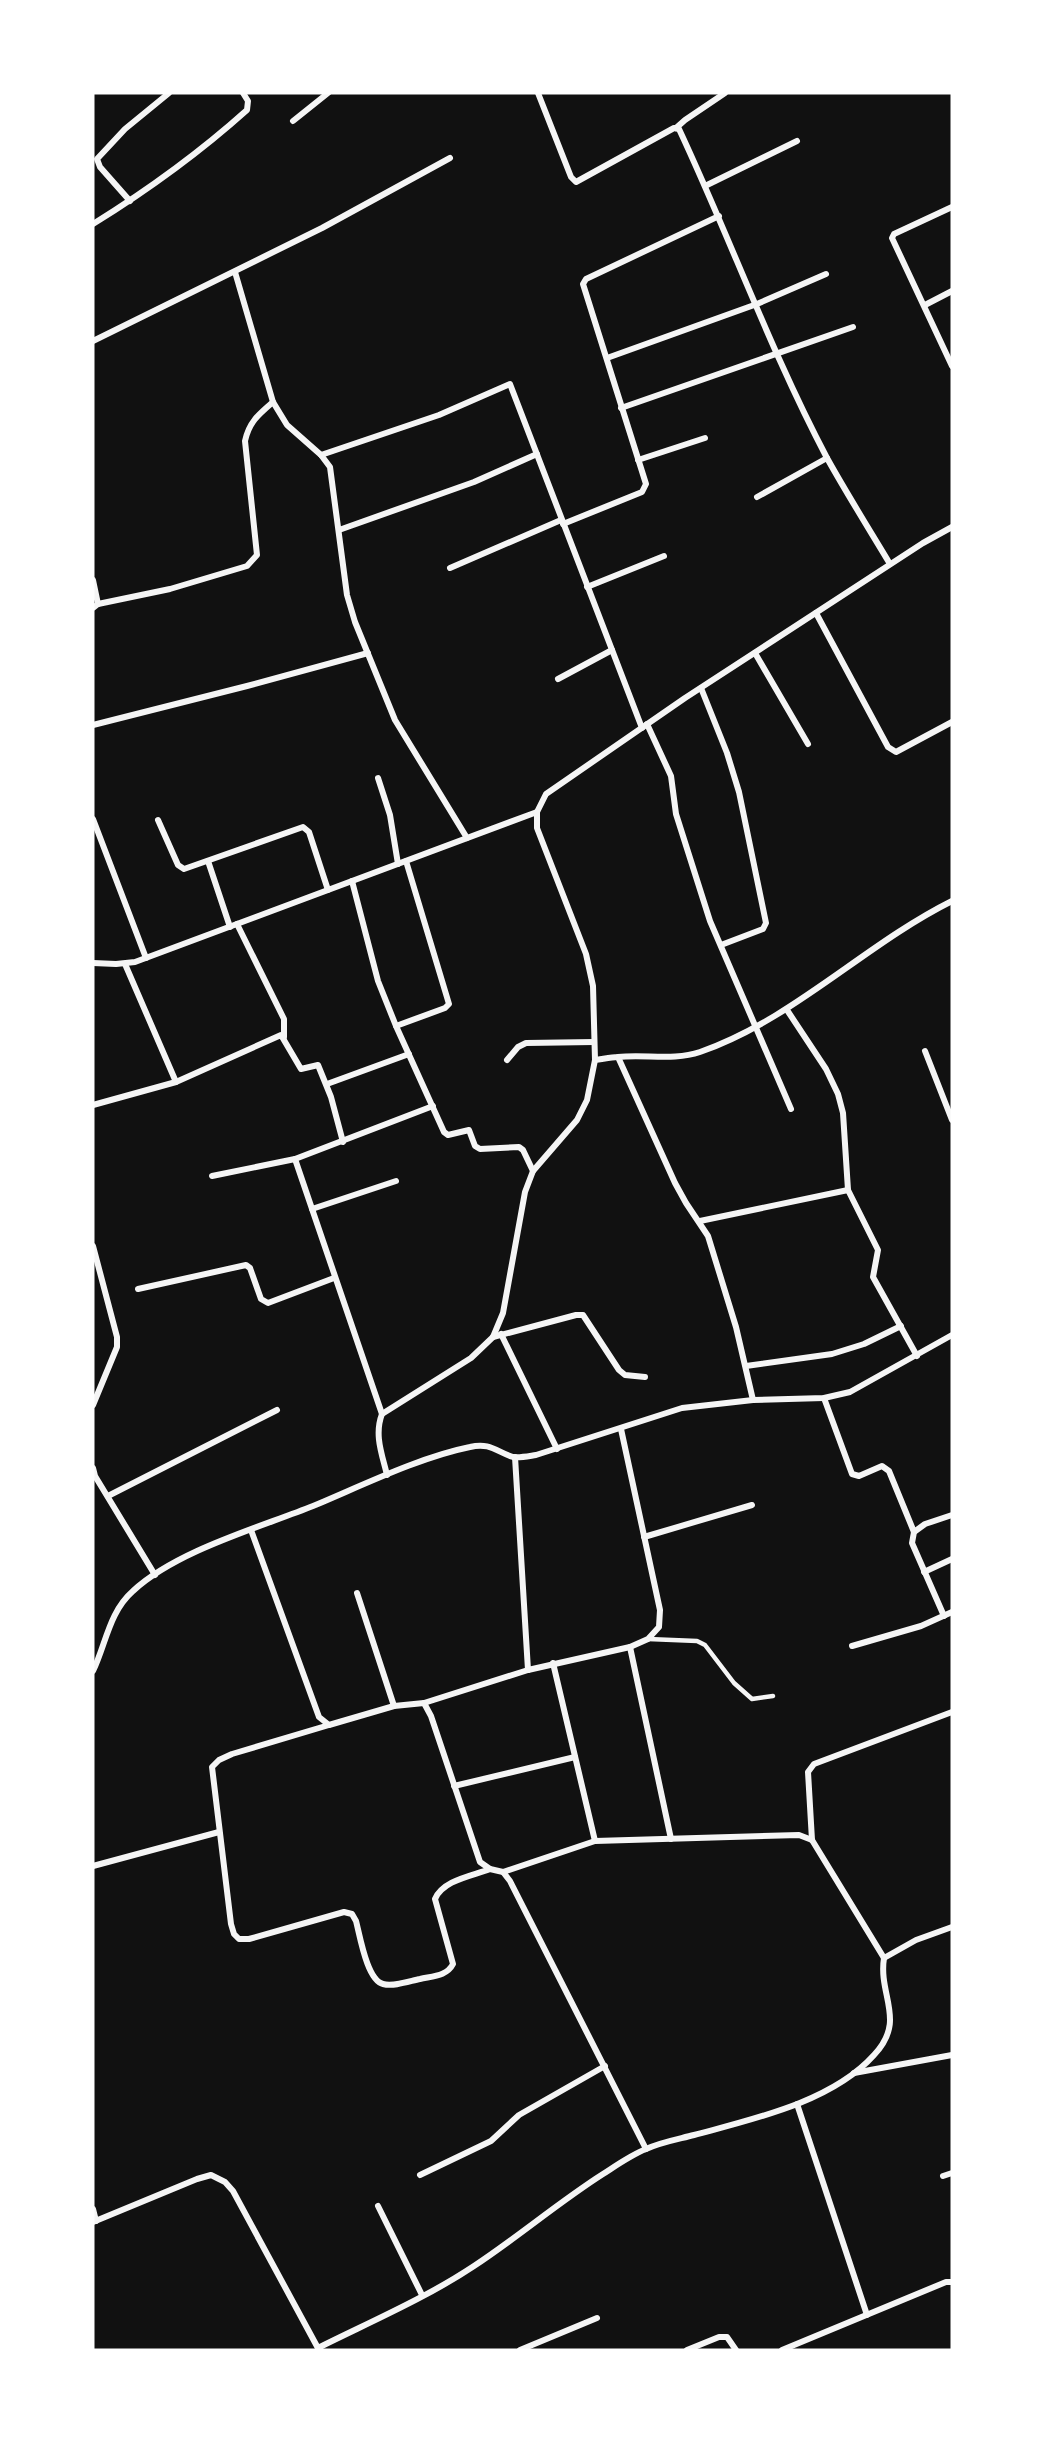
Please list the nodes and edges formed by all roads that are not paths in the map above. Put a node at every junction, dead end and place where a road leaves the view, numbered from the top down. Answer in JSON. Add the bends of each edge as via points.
{"nodes":[{"id":1,"x":169,"y":93,"type":"edge"},
{"id":2,"x":243,"y":93,"type":"edge"},
{"id":3,"x":328,"y":93,"type":"edge"},
{"id":4,"x":538,"y":93,"type":"edge"},
{"id":5,"x":724,"y":93,"type":"edge"},
{"id":6,"x":293,"y":121,"type":"dead end"},
{"id":7,"x":676,"y":128,"type":"junction"},
{"id":8,"x":797,"y":141,"type":"dead end"},
{"id":9,"x":450,"y":158,"type":"dead end"},
{"id":10,"x":705,"y":186,"type":"junction"},
{"id":11,"x":130,"y":201,"type":"junction"},
{"id":12,"x":952,"y":207,"type":"edge"},
{"id":13,"x":719,"y":216,"type":"junction"},
{"id":14,"x":93,"y":224,"type":"edge"},
{"id":15,"x":235,"y":272,"type":"junction"},
{"id":16,"x":826,"y":274,"type":"dead end"},
{"id":17,"x":952,"y":291,"type":"edge"},
{"id":18,"x":757,"y":304,"type":"junction"},
{"id":19,"x":925,"y":305,"type":"junction"},
{"id":20,"x":853,"y":327,"type":"dead end"},
{"id":21,"x":93,"y":341,"type":"edge"},
{"id":22,"x":778,"y":353,"type":"junction"},
{"id":23,"x":607,"y":358,"type":"junction"},
{"id":24,"x":952,"y":366,"type":"edge"},
{"id":25,"x":273,"y":402,"type":"junction"},
{"id":26,"x":621,"y":408,"type":"junction"},
{"id":27,"x":705,"y":438,"type":"dead end"},
{"id":28,"x":537,"y":453,"type":"junction"},
{"id":29,"x":321,"y":455,"type":"junction"},
{"id":30,"x":827,"y":458,"type":"junction"},
{"id":31,"x":638,"y":460,"type":"junction"},
{"id":32,"x":757,"y":497,"type":"dead end"},
{"id":33,"x":562,"y":522,"type":"junction"},
{"id":34,"x":952,"y":527,"type":"edge"},
{"id":35,"x":339,"y":530,"type":"junction"},
{"id":36,"x":664,"y":556,"type":"dead end"},
{"id":37,"x":890,"y":564,"type":"junction"},
{"id":38,"x":450,"y":568,"type":"dead end"},
{"id":39,"x":93,"y":580,"type":"edge"},
{"id":40,"x":587,"y":588,"type":"junction"},
{"id":41,"x":95,"y":605,"type":"edge"},
{"id":42,"x":816,"y":613,"type":"junction"},
{"id":43,"x":612,"y":650,"type":"junction"},
{"id":44,"x":755,"y":652,"type":"junction"},
{"id":45,"x":368,"y":653,"type":"junction"},
{"id":46,"x":558,"y":679,"type":"dead end"},
{"id":47,"x":701,"y":688,"type":"junction"},
{"id":48,"x":952,"y":722,"type":"edge"},
{"id":49,"x":93,"y":725,"type":"edge"},
{"id":50,"x":645,"y":726,"type":"junction"},
{"id":51,"x":808,"y":744,"type":"dead end"},
{"id":52,"x":378,"y":778,"type":"dead end"},
{"id":53,"x":537,"y":812,"type":"junction"},
{"id":54,"x":93,"y":819,"type":"edge"},
{"id":55,"x":158,"y":820,"type":"dead end"},
{"id":56,"x":95,"y":830,"type":"edge"},
{"id":57,"x":467,"y":838,"type":"junction"},
{"id":58,"x":208,"y":861,"type":"junction"},
{"id":59,"x":406,"y":861,"type":"junction"},
{"id":60,"x":398,"y":864,"type":"junction"},
{"id":61,"x":352,"y":881,"type":"junction"},
{"id":62,"x":328,"y":890,"type":"junction"},
{"id":63,"x":952,"y":901,"type":"edge"},
{"id":64,"x":233,"y":925,"type":"junction"},
{"id":65,"x":722,"y":945,"type":"junction"},
{"id":66,"x":146,"y":958,"type":"junction"},
{"id":67,"x":93,"y":963,"type":"edge"},
{"id":68,"x":125,"y":964,"type":"junction"},
{"id":69,"x":787,"y":1010,"type":"junction"},
{"id":70,"x":756,"y":1025,"type":"junction"},
{"id":71,"x":396,"y":1026,"type":"junction"},
{"id":72,"x":284,"y":1037,"type":"junction"},
{"id":73,"x":594,"y":1042,"type":"junction"},
{"id":74,"x":925,"y":1051,"type":"dead end"},
{"id":75,"x":409,"y":1054,"type":"junction"},
{"id":76,"x":618,"y":1057,"type":"junction"},
{"id":77,"x":507,"y":1060,"type":"dead end"},
{"id":78,"x":595,"y":1060,"type":"junction"},
{"id":79,"x":176,"y":1082,"type":"junction"},
{"id":80,"x":327,"y":1084,"type":"junction"},
{"id":81,"x":93,"y":1106,"type":"edge"},
{"id":82,"x":433,"y":1107,"type":"junction"},
{"id":83,"x":791,"y":1109,"type":"dead end"},
{"id":84,"x":952,"y":1120,"type":"edge"},
{"id":85,"x":343,"y":1142,"type":"junction"},
{"id":86,"x":295,"y":1159,"type":"junction"},
{"id":87,"x":533,"y":1171,"type":"junction"},
{"id":88,"x":212,"y":1176,"type":"dead end"},
{"id":89,"x":396,"y":1181,"type":"dead end"},
{"id":90,"x":848,"y":1190,"type":"junction"},
{"id":91,"x":312,"y":1209,"type":"junction"},
{"id":92,"x":700,"y":1221,"type":"junction"},
{"id":93,"x":93,"y":1246,"type":"edge"},
{"id":94,"x":334,"y":1278,"type":"junction"},
{"id":95,"x":138,"y":1289,"type":"dead end"},
{"id":96,"x":901,"y":1326,"type":"junction"},
{"id":97,"x":501,"y":1334,"type":"junction"},
{"id":98,"x":952,"y":1335,"type":"edge"},
{"id":99,"x":493,"y":1337,"type":"junction"},
{"id":100,"x":917,"y":1356,"type":"junction"},
{"id":101,"x":746,"y":1366,"type":"junction"},
{"id":102,"x":645,"y":1377,"type":"dead end"},
{"id":103,"x":824,"y":1398,"type":"junction"},
{"id":104,"x":753,"y":1400,"type":"junction"},
{"id":105,"x":93,"y":1405,"type":"edge"},
{"id":106,"x":277,"y":1410,"type":"dead end"},
{"id":107,"x":382,"y":1414,"type":"junction"},
{"id":108,"x":621,"y":1429,"type":"junction"},
{"id":109,"x":557,"y":1449,"type":"junction"},
{"id":110,"x":514,"y":1457,"type":"junction"},
{"id":111,"x":93,"y":1468,"type":"edge"},
{"id":112,"x":387,"y":1475,"type":"junction"},
{"id":113,"x":108,"y":1496,"type":"junction"},
{"id":114,"x":752,"y":1504,"type":"dead end"},
{"id":115,"x":952,"y":1515,"type":"edge"},
{"id":116,"x":251,"y":1530,"type":"junction"},
{"id":117,"x":914,"y":1532,"type":"junction"},
{"id":118,"x":644,"y":1537,"type":"junction"},
{"id":119,"x":952,"y":1559,"type":"edge"},
{"id":120,"x":924,"y":1572,"type":"junction"},
{"id":121,"x":155,"y":1575,"type":"junction"},
{"id":122,"x":357,"y":1593,"type":"dead end"},
{"id":123,"x":952,"y":1612,"type":"edge"},
{"id":124,"x":944,"y":1616,"type":"junction"},
{"id":125,"x":648,"y":1639,"type":"junction"},
{"id":126,"x":852,"y":1646,"type":"dead end"},
{"id":127,"x":630,"y":1647,"type":"junction"},
{"id":128,"x":553,"y":1663,"type":"junction"},
{"id":129,"x":528,"y":1670,"type":"junction"},
{"id":130,"x":93,"y":1671,"type":"edge"},
{"id":131,"x":773,"y":1696,"type":"dead end"},
{"id":132,"x":424,"y":1703,"type":"junction"},
{"id":133,"x":394,"y":1706,"type":"junction"},
{"id":134,"x":952,"y":1712,"type":"edge"},
{"id":135,"x":329,"y":1725,"type":"junction"},
{"id":136,"x":575,"y":1757,"type":"junction"},
{"id":137,"x":454,"y":1786,"type":"junction"},
{"id":138,"x":219,"y":1832,"type":"junction"},
{"id":139,"x":671,"y":1839,"type":"junction"},
{"id":140,"x":812,"y":1840,"type":"junction"},
{"id":141,"x":595,"y":1841,"type":"junction"},
{"id":142,"x":93,"y":1866,"type":"edge"},
{"id":143,"x":490,"y":1869,"type":"junction"},
{"id":144,"x":503,"y":1872,"type":"junction"},
{"id":145,"x":952,"y":1927,"type":"edge"},
{"id":146,"x":884,"y":1958,"type":"junction"},
{"id":147,"x":952,"y":2055,"type":"edge"},
{"id":148,"x":605,"y":2066,"type":"junction"},
{"id":149,"x":853,"y":2073,"type":"junction"},
{"id":150,"x":797,"y":2104,"type":"junction"},
{"id":151,"x":646,"y":2149,"type":"junction"},
{"id":152,"x":952,"y":2173,"type":"edge"},
{"id":153,"x":420,"y":2175,"type":"dead end"},
{"id":154,"x":943,"y":2176,"type":"dead end"},
{"id":155,"x":378,"y":2206,"type":"dead end"},
{"id":156,"x":93,"y":2209,"type":"edge"},
{"id":157,"x":95,"y":2221,"type":"edge"},
{"id":158,"x":952,"y":2282,"type":"edge"},
{"id":159,"x":422,"y":2295,"type":"junction"},
{"id":160,"x":867,"y":2315,"type":"junction"},
{"id":161,"x":597,"y":2318,"type":"dead end"},
{"id":162,"x":794,"y":2348,"type":"edge"},
{"id":163,"x":319,"y":2349,"type":"edge"},
{"id":164,"x":520,"y":2350,"type":"edge"},
{"id":165,"x":687,"y":2350,"type":"edge"},
{"id":166,"x":736,"y":2350,"type":"edge"},
{"id":167,"x":782,"y":2350,"type":"edge"}],
"edges":[{"from":1,"to":11,"type":"street","via":[[125,129],[97,159]]},
{"from":2,"to":11,"type":"street","via":[[248,101],[247,110],[204,149]]},
{"from":3,"to":6,"type":"street"},
{"from":4,"to":7,"type":"street","via":[[576,182]]},
{"from":5,"to":7,"type":"street"},
{"from":7,"to":10,"type":"street"},
{"from":8,"to":10,"type":"street"},
{"from":9,"to":15,"type":"street"},
{"from":10,"to":13,"type":"street"},
{"from":11,"to":14,"type":"street"},
{"from":12,"to":19,"type":"street","via":[[892,238]]},
{"from":13,"to":18,"type":"street"},
{"from":13,"to":23,"type":"street","via":[[586,279],[583,291]]},
{"from":15,"to":21,"type":"street"},
{"from":15,"to":25,"type":"street"},
{"from":16,"to":18,"type":"street"},
{"from":17,"to":19,"type":"street"},
{"from":18,"to":22,"type":"street"},
{"from":18,"to":23,"type":"street"},
{"from":19,"to":24,"type":"street"},
{"from":20,"to":22,"type":"street"},
{"from":22,"to":26,"type":"street"},
{"from":22,"to":30,"type":"street"},
{"from":23,"to":26,"type":"street"},
{"from":25,"to":29,"type":"street","via":[[287,425]]},
{"from":25,"to":41,"type":"street","via":[[254,418],[245,441],[256,560],[170,589]]},
{"from":26,"to":31,"type":"street"},
{"from":27,"to":31,"type":"street"},
{"from":28,"to":29,"type":"street","via":[[510,384],[439,415]]},
{"from":28,"to":33,"type":"street"},
{"from":28,"to":35,"type":"street","via":[[474,482]]},
{"from":29,"to":35,"type":"street","via":[[330,467]]},
{"from":30,"to":32,"type":"street"},
{"from":30,"to":37,"type":"street"},
{"from":31,"to":33,"type":"street","via":[[646,484],[642,492]]},
{"from":33,"to":38,"type":"street"},
{"from":33,"to":40,"type":"street"},
{"from":34,"to":37,"type":"street"},
{"from":35,"to":45,"type":"street","via":[[347,595]]},
{"from":36,"to":40,"type":"street"},
{"from":37,"to":42,"type":"street"},
{"from":39,"to":41,"type":"street"},
{"from":40,"to":43,"type":"street"},
{"from":42,"to":44,"type":"street"},
{"from":42,"to":48,"type":"street","via":[[888,747],[896,752]]},
{"from":43,"to":46,"type":"street"},
{"from":43,"to":50,"type":"street"},
{"from":44,"to":47,"type":"street"},
{"from":44,"to":51,"type":"street"},
{"from":45,"to":49,"type":"street"},
{"from":45,"to":57,"type":"street","via":[[395,720]]},
{"from":47,"to":50,"type":"street"},
{"from":47,"to":65,"type":"street","via":[[739,792],[766,923],[763,929]]},
{"from":50,"to":53,"type":"street","via":[[546,794]]},
{"from":50,"to":65,"type":"street","via":[[671,776],[676,814],[710,921]]},
{"from":52,"to":60,"type":"street","via":[[390,815]]},
{"from":53,"to":57,"type":"street"},
{"from":53,"to":73,"type":"street","via":[[537,828],[586,954],[593,986]]},
{"from":54,"to":56,"type":"street"},
{"from":55,"to":58,"type":"street","via":[[181,868]]},
{"from":56,"to":66,"type":"street"},
{"from":57,"to":59,"type":"street"},
{"from":58,"to":62,"type":"street","via":[[303,827],[309,832]]},
{"from":58,"to":64,"type":"street"},
{"from":59,"to":60,"type":"street"},
{"from":59,"to":71,"type":"street","via":[[449,1004]]},
{"from":60,"to":61,"type":"street"},
{"from":61,"to":62,"type":"street"},
{"from":61,"to":71,"type":"street","via":[[378,981]]},
{"from":62,"to":64,"type":"street"},
{"from":63,"to":69,"type":"street","via":[[881,944]]},
{"from":64,"to":66,"type":"street"},
{"from":64,"to":72,"type":"street","via":[[284,1019]]},
{"from":65,"to":70,"type":"street"},
{"from":66,"to":68,"type":"street"},
{"from":67,"to":68,"type":"street"},
{"from":68,"to":79,"type":"street"},
{"from":69,"to":70,"type":"street"},
{"from":69,"to":90,"type":"street","via":[[838,1094],[843,1113]]},
{"from":70,"to":76,"type":"street","via":[[698,1053]]},
{"from":70,"to":83,"type":"street"},
{"from":71,"to":75,"type":"street"},
{"from":72,"to":79,"type":"street","via":[[279,1035]]},
{"from":72,"to":80,"type":"street","via":[[298,1067],[318,1065]]},
{"from":73,"to":77,"type":"street","via":[[526,1043]]},
{"from":73,"to":78,"type":"street"},
{"from":74,"to":84,"type":"street"},
{"from":75,"to":80,"type":"street"},
{"from":75,"to":82,"type":"street"},
{"from":76,"to":78,"type":"street"},
{"from":76,"to":92,"type":"street","via":[[675,1183]]},
{"from":78,"to":87,"type":"street","via":[[587,1101],[577,1120]]},
{"from":79,"to":81,"type":"street"},
{"from":80,"to":85,"type":"street"},
{"from":82,"to":85,"type":"street"},
{"from":82,"to":87,"type":"street","via":[[446,1134],[469,1130],[480,1149],[519,1146]]},
{"from":85,"to":86,"type":"street"},
{"from":86,"to":88,"type":"street"},
{"from":86,"to":91,"type":"street"},
{"from":87,"to":99,"type":"street","via":[[525,1192],[502,1313]]},
{"from":89,"to":91,"type":"street"},
{"from":90,"to":92,"type":"street"},
{"from":90,"to":96,"type":"street","via":[[878,1250],[873,1277]]},
{"from":91,"to":94,"type":"street"},
{"from":92,"to":101,"type":"street","via":[[708,1236]]},
{"from":93,"to":105,"type":"street","via":[[117,1337],[117,1347]]},
{"from":94,"to":95,"type":"street","via":[[268,1303],[261,1299],[246,1265]]},
{"from":94,"to":107,"type":"street"},
{"from":96,"to":100,"type":"street"},
{"from":96,"to":101,"type":"street","via":[[832,1354]]},
{"from":97,"to":99,"type":"street"},
{"from":97,"to":102,"type":"street","via":[[583,1315],[619,1370],[625,1375]]},
{"from":97,"to":109,"type":"street"},
{"from":98,"to":100,"type":"street"},
{"from":99,"to":107,"type":"street","via":[[471,1358]]},
{"from":100,"to":103,"type":"street","via":[[850,1392]]},
{"from":101,"to":104,"type":"street"},
{"from":103,"to":104,"type":"street"},
{"from":103,"to":117,"type":"street","via":[[852,1474],[859,1476],[882,1466],[889,1471]]},
{"from":104,"to":108,"type":"street","via":[[682,1408]]},
{"from":106,"to":113,"type":"street"},
{"from":107,"to":112,"type":"street","via":[[378,1438]]},
{"from":108,"to":109,"type":"street"},
{"from":108,"to":118,"type":"street"},
{"from":109,"to":110,"type":"street"},
{"from":110,"to":112,"type":"street","via":[[492,1446],[472,1446]]},
{"from":110,"to":129,"type":"street"},
{"from":111,"to":113,"type":"street"},
{"from":112,"to":116,"type":"street"},
{"from":113,"to":121,"type":"street"},
{"from":114,"to":118,"type":"street"},
{"from":115,"to":117,"type":"street"},
{"from":116,"to":121,"type":"street"},
{"from":116,"to":135,"type":"street","via":[[312,1702],[319,1718]]},
{"from":117,"to":120,"type":"street","via":[[912,1543]]},
{"from":118,"to":125,"type":"street","via":[[660,1610],[659,1627]]},
{"from":119,"to":120,"type":"street"},
{"from":120,"to":124,"type":"street"},
{"from":121,"to":130,"type":"street","via":[[115,1611]]},
{"from":122,"to":133,"type":"street"},
{"from":123,"to":124,"type":"street"},
{"from":124,"to":126,"type":"street"},
{"from":125,"to":127,"type":"street"},
{"from":125,"to":131,"type":"lane","via":[[697,1641],[743,1693],[752,1699]]},
{"from":127,"to":128,"type":"street"},
{"from":127,"to":139,"type":"street"},
{"from":128,"to":129,"type":"street"},
{"from":128,"to":136,"type":"street"},
{"from":129,"to":132,"type":"street"},
{"from":132,"to":133,"type":"street"},
{"from":132,"to":137,"type":"street"},
{"from":133,"to":135,"type":"street"},
{"from":134,"to":140,"type":"street","via":[[814,1764],[808,1772]]},
{"from":135,"to":138,"type":"street","via":[[232,1754],[212,1767]]},
{"from":136,"to":137,"type":"street"},
{"from":136,"to":141,"type":"street"},
{"from":137,"to":143,"type":"street","via":[[480,1862]]},
{"from":138,"to":142,"type":"street"},
{"from":138,"to":143,"type":"street","via":[[231,1924],[239,1939],[344,1912],[352,1914],[370,1970],[382,1984],[450,1971],[452,1956],[435,1899],[439,1890],[449,1884]]},
{"from":139,"to":140,"type":"street","via":[[799,1835]]},
{"from":139,"to":141,"type":"street"},
{"from":140,"to":146,"type":"street"},
{"from":141,"to":144,"type":"street"},
{"from":143,"to":144,"type":"street"},
{"from":144,"to":148,"type":"street"},
{"from":145,"to":146,"type":"street","via":[[916,1940]]},
{"from":146,"to":149,"type":"street","via":[[882,1973],[892,2021],[887,2040]]},
{"from":147,"to":149,"type":"street"},
{"from":148,"to":151,"type":"street"},
{"from":148,"to":153,"type":"street","via":[[519,2115],[491,2141]]},
{"from":149,"to":150,"type":"street"},
{"from":150,"to":151,"type":"street"},
{"from":150,"to":160,"type":"street"},
{"from":151,"to":159,"type":"street","via":[[585,2185],[476,2265]]},
{"from":152,"to":154,"type":"street"},
{"from":155,"to":159,"type":"street"},
{"from":156,"to":157,"type":"street"},
{"from":157,"to":163,"type":"street","via":[[197,2179],[211,2175],[225,2182]]},
{"from":158,"to":160,"type":"street"},
{"from":159,"to":163,"type":"street"},
{"from":160,"to":162,"type":"street"},
{"from":161,"to":164,"type":"street"},
{"from":162,"to":167,"type":"street"},
{"from":165,"to":166,"type":"street","via":[[727,2337]]}]}
